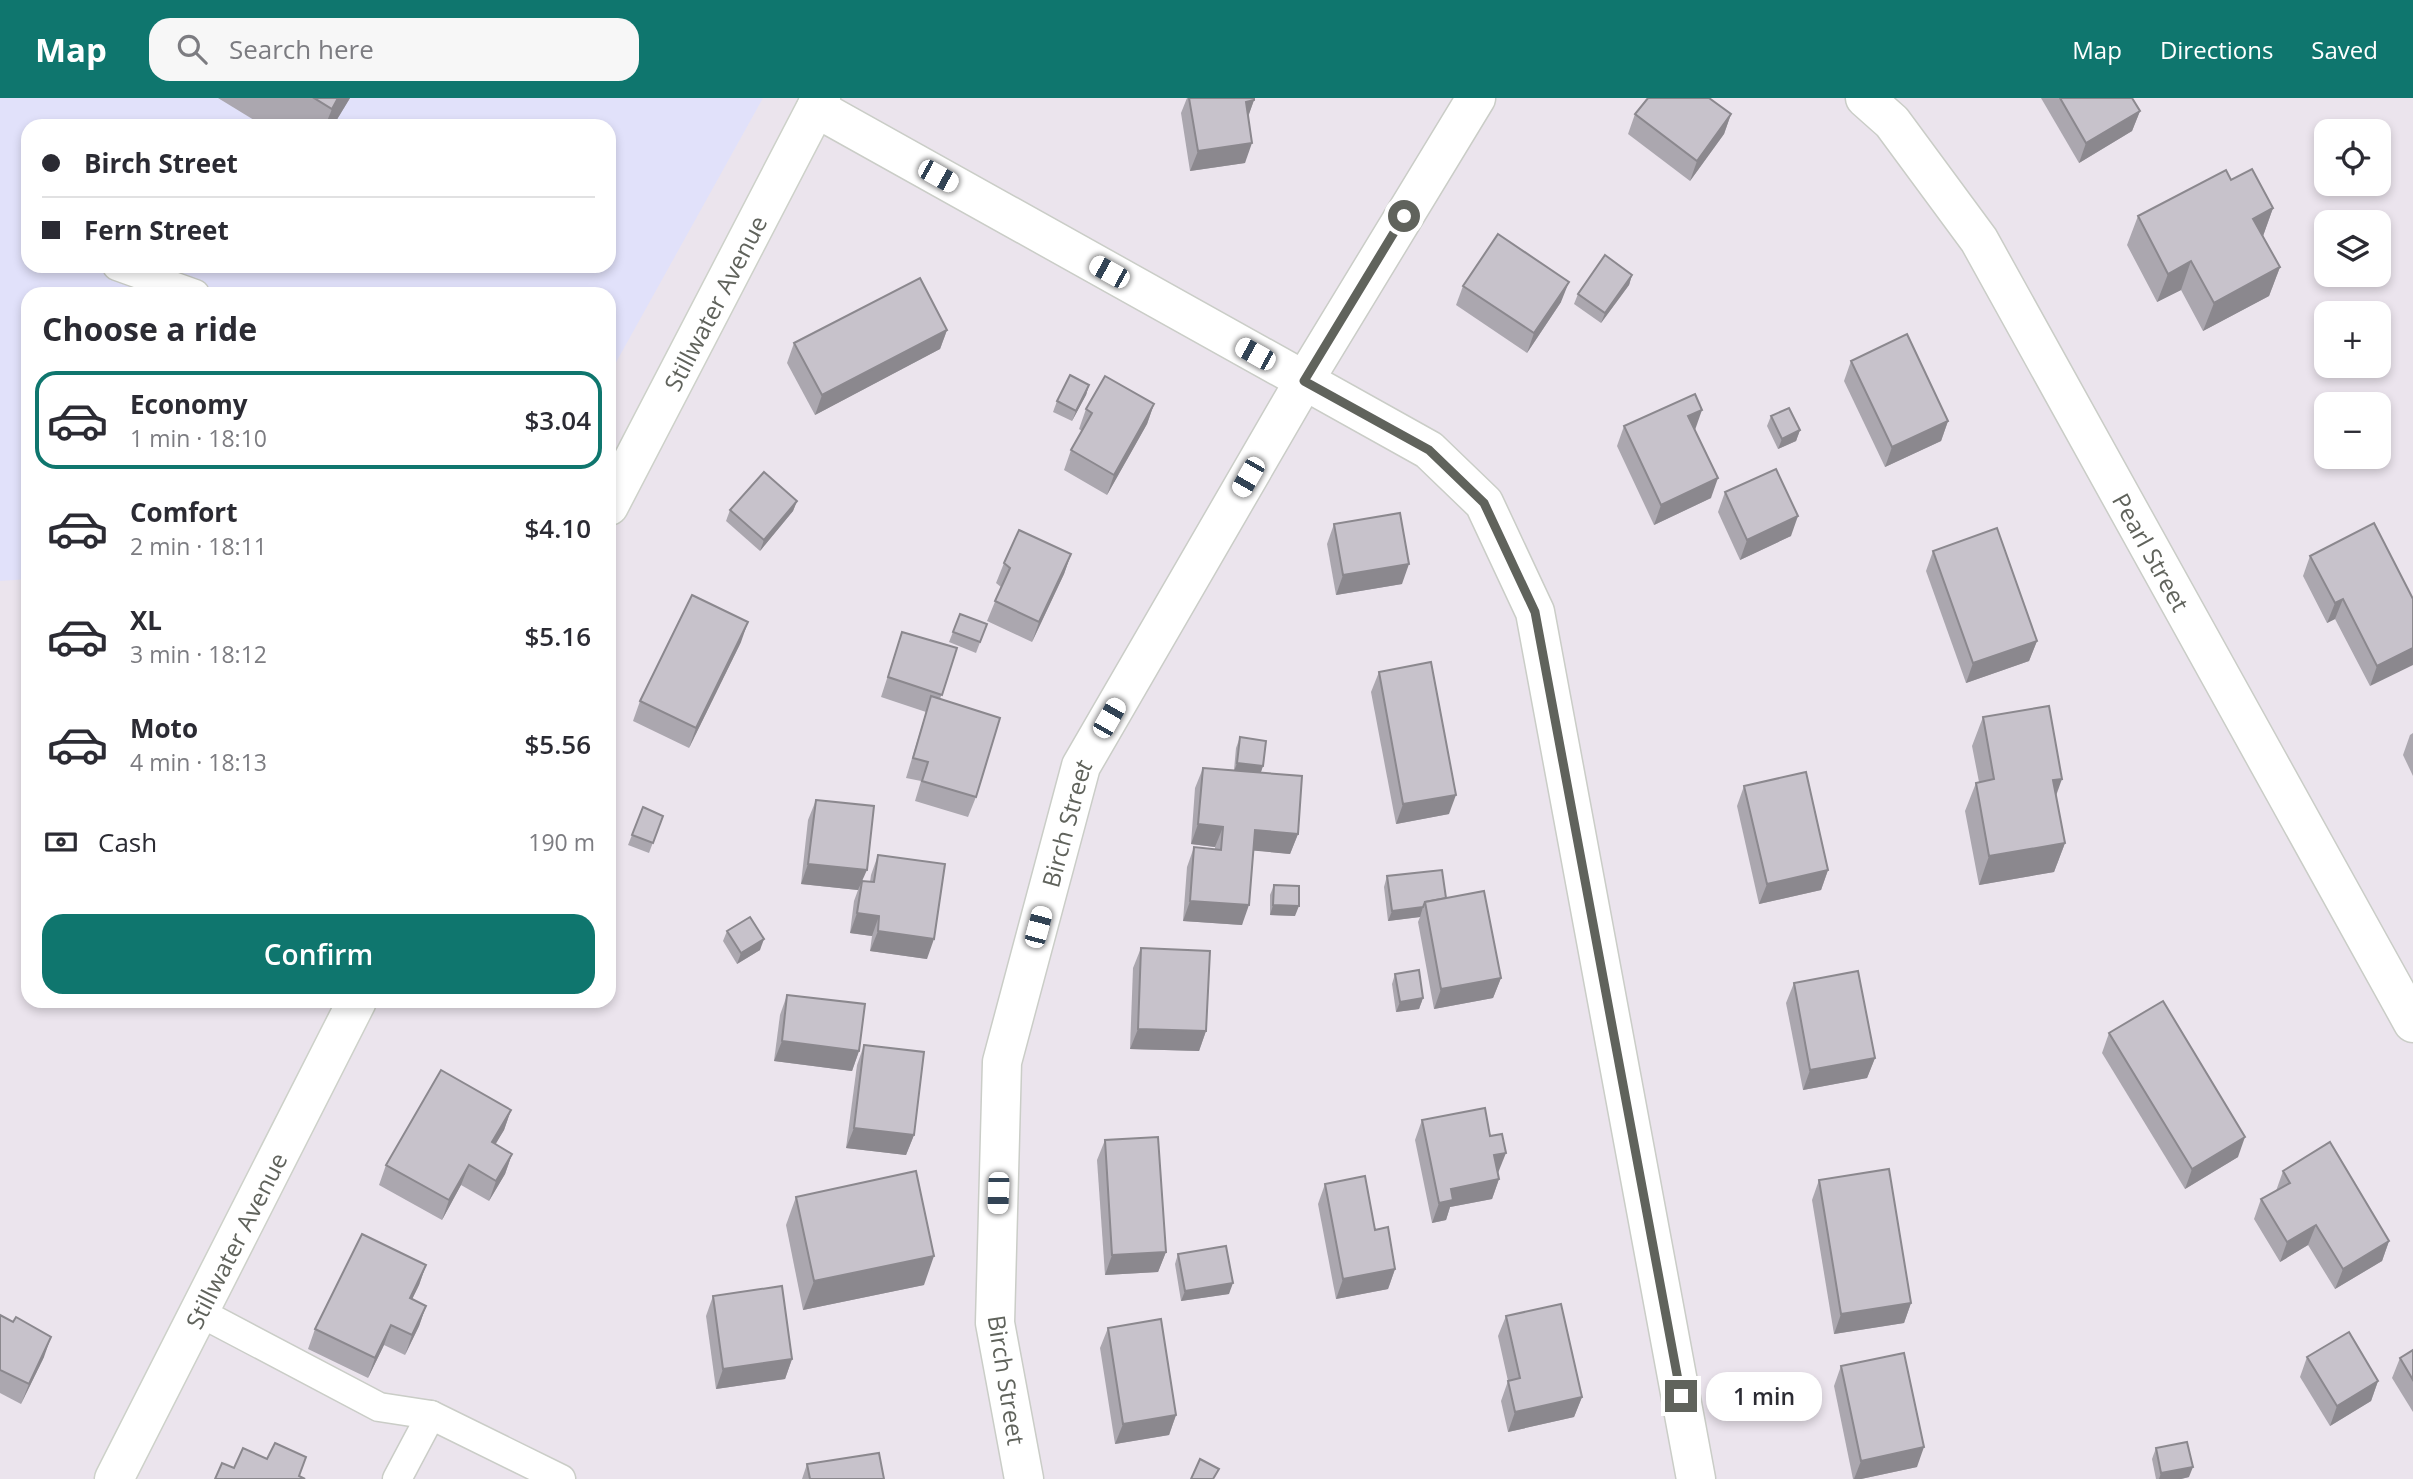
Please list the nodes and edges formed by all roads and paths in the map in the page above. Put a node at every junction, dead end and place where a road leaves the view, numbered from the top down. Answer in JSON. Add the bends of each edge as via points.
{"nodes":[{"id":1,"x":1476,"y":98,"type":"edge"},
{"id":2,"x":1865,"y":98,"type":"edge"},
{"id":3,"x":818,"y":103,"type":"edge"},
{"id":4,"x":136,"y":273,"type":"edge"},
{"id":5,"x":176,"y":287,"type":"edge"},
{"id":6,"x":1304,"y":381,"type":"junction"},
{"id":7,"x":616,"y":493,"type":"edge"},
{"id":8,"x":353,"y":1008,"type":"edge"},
{"id":9,"x":2413,"y":1023,"type":"edge"},
{"id":10,"x":199,"y":1312,"type":"junction"},
{"id":11,"x":431,"y":1415,"type":"junction"},
{"id":12,"x":114,"y":1479,"type":"edge"},
{"id":13,"x":397,"y":1479,"type":"edge"},
{"id":14,"x":561,"y":1479,"type":"edge"},
{"id":15,"x":1024,"y":1479,"type":"edge"},
{"id":16,"x":1696,"y":1479,"type":"edge"}],
"edges":[{"from":1,"to":6,"type":"street","name":"Birch Street"},
{"from":2,"to":9,"type":"street","name":"Pearl Street","via":[[1892,122],[1979,240]]},
{"from":3,"to":6,"type":"street"},
{"from":3,"to":7,"type":"street","name":"Stillwater Avenue"},
{"from":4,"to":5,"type":"lane"},
{"from":6,"to":15,"type":"street","name":"Birch Street","via":[[1081,766],[1002,1062],[995,1323]]},
{"from":6,"to":16,"type":"street","via":[[1429,450],[1484,503],[1535,612]]},
{"from":8,"to":10,"type":"street","name":"Stillwater Avenue"},
{"from":10,"to":11,"type":"lane","via":[[379,1407]]},
{"from":10,"to":12,"type":"street","name":"Stillwater Avenue"},
{"from":11,"to":13,"type":"lane"},
{"from":11,"to":14,"type":"lane"}]}
